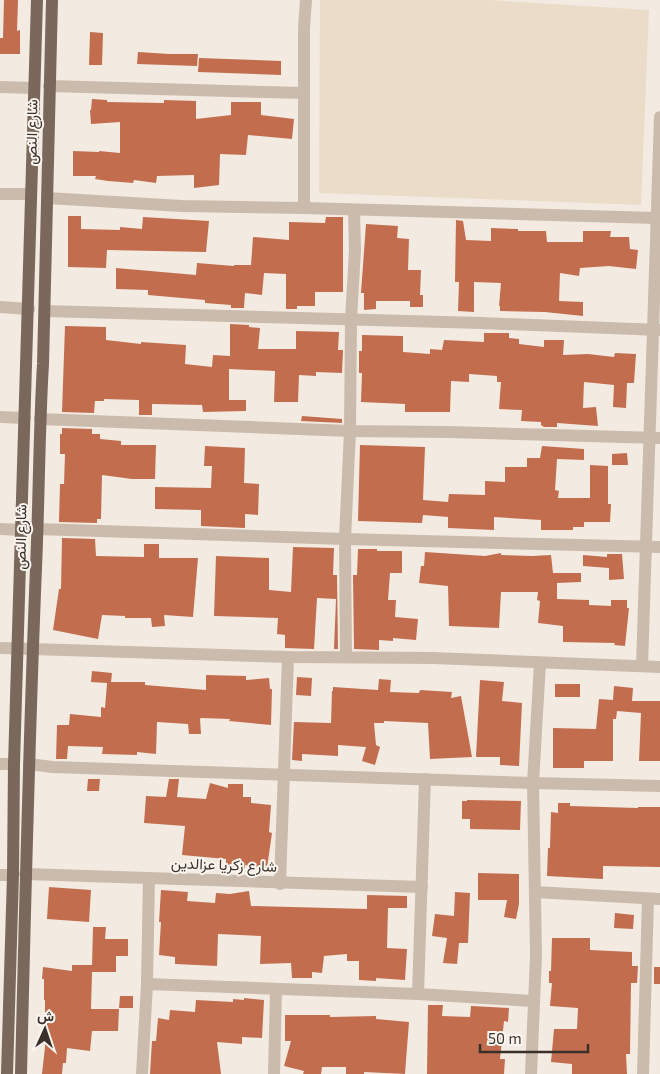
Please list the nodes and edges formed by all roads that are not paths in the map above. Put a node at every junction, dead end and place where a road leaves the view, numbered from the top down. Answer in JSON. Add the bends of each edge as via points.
{"nodes":[{"id":1,"x":37,"y":0,"type":"edge"},
{"id":2,"x":52,"y":0,"type":"edge"},
{"id":3,"x":306,"y":0,"type":"edge"},
{"id":4,"x":49,"y":86,"type":"junction"},
{"id":5,"x":0,"y":87,"type":"edge"},
{"id":6,"x":34,"y":88,"type":"junction"},
{"id":7,"x":304,"y":93,"type":"junction"},
{"id":8,"x":660,"y":117,"type":"edge"},
{"id":9,"x":0,"y":194,"type":"edge"},
{"id":10,"x":31,"y":194,"type":"junction"},
{"id":11,"x":47,"y":198,"type":"junction"},
{"id":12,"x":304,"y":208,"type":"junction"},
{"id":13,"x":354,"y":210,"type":"junction"},
{"id":14,"x":656,"y":218,"type":"junction"},
{"id":15,"x":0,"y":307,"type":"edge"},
{"id":16,"x":29,"y":309,"type":"junction"},
{"id":17,"x":45,"y":311,"type":"junction"},
{"id":18,"x":351,"y":319,"type":"junction"},
{"id":19,"x":657,"y":330,"type":"edge"},
{"id":20,"x":0,"y":417,"type":"edge"},
{"id":21,"x":25,"y":418,"type":"junction"},
{"id":22,"x":40,"y":418,"type":"junction"},
{"id":23,"x":350,"y":431,"type":"junction"},
{"id":24,"x":655,"y":438,"type":"edge"},
{"id":25,"x":0,"y":529,"type":"edge"},
{"id":26,"x":37,"y":529,"type":"junction"},
{"id":27,"x":22,"y":530,"type":"junction"},
{"id":28,"x":345,"y":540,"type":"junction"},
{"id":29,"x":647,"y":547,"type":"junction"},
{"id":30,"x":660,"y":547,"type":"edge"},
{"id":31,"x":0,"y":648,"type":"edge"},
{"id":32,"x":18,"y":649,"type":"junction"},
{"id":33,"x":32,"y":649,"type":"junction"},
{"id":34,"x":288,"y":657,"type":"junction"},
{"id":35,"x":346,"y":657,"type":"junction"},
{"id":36,"x":540,"y":663,"type":"junction"},
{"id":37,"x":642,"y":666,"type":"junction"},
{"id":38,"x":660,"y":667,"type":"edge"},
{"id":39,"x":0,"y":764,"type":"edge"},
{"id":40,"x":14,"y":764,"type":"junction"},
{"id":41,"x":28,"y":764,"type":"junction"},
{"id":42,"x":284,"y":774,"type":"junction"},
{"id":43,"x":425,"y":779,"type":"junction"},
{"id":44,"x":533,"y":783,"type":"junction"},
{"id":45,"x":660,"y":786,"type":"edge"},
{"id":46,"x":19,"y":874,"type":"junction"},
{"id":47,"x":0,"y":875,"type":"edge"},
{"id":48,"x":149,"y":878,"type":"junction"},
{"id":49,"x":280,"y":884,"type":"junction"},
{"id":50,"x":422,"y":887,"type":"junction"},
{"id":51,"x":535,"y":892,"type":"junction"},
{"id":52,"x":654,"y":899,"type":"edge"},
{"id":53,"x":147,"y":984,"type":"junction"},
{"id":54,"x":276,"y":989,"type":"junction"},
{"id":55,"x":418,"y":994,"type":"junction"},
{"id":56,"x":534,"y":1001,"type":"junction"},
{"id":57,"x":7,"y":1074,"type":"edge"},
{"id":58,"x":21,"y":1074,"type":"edge"},
{"id":59,"x":142,"y":1074,"type":"edge"},
{"id":60,"x":274,"y":1074,"type":"edge"},
{"id":61,"x":531,"y":1074,"type":"edge"},
{"id":62,"x":643,"y":1074,"type":"edge"}],
"edges":[{"from":1,"to":6,"type":"main road","name":"شارع النص"},
{"from":2,"to":4,"type":"main road","name":"شارع النص"},
{"from":3,"to":7,"type":"street"},
{"from":4,"to":7,"type":"street"},
{"from":4,"to":11,"type":"main road","name":"شارع النص"},
{"from":5,"to":6,"type":"street"},
{"from":6,"to":10,"type":"main road","name":"شارع النص"},
{"from":7,"to":12,"type":"street"},
{"from":8,"to":14,"type":"street"},
{"from":9,"to":10,"type":"street"},
{"from":10,"to":16,"type":"main road","name":"شارع النص"},
{"from":11,"to":12,"type":"street","via":[[182,206]]},
{"from":11,"to":17,"type":"main road","name":"شارع النص"},
{"from":12,"to":13,"type":"street"},
{"from":13,"to":14,"type":"street"},
{"from":13,"to":18,"type":"street"},
{"from":14,"to":19,"type":"street"},
{"from":15,"to":16,"type":"street"},
{"from":16,"to":21,"type":"main road","name":"شارع النص"},
{"from":17,"to":18,"type":"street"},
{"from":17,"to":22,"type":"main road","name":"شارع النص"},
{"from":18,"to":19,"type":"street"},
{"from":18,"to":23,"type":"street"},
{"from":19,"to":24,"type":"street"},
{"from":20,"to":21,"type":"street"},
{"from":21,"to":27,"type":"main road","name":"شارع النص"},
{"from":22,"to":23,"type":"street"},
{"from":22,"to":26,"type":"main road","name":"شارع النص"},
{"from":23,"to":24,"type":"street"},
{"from":23,"to":28,"type":"street"},
{"from":24,"to":29,"type":"street"},
{"from":25,"to":27,"type":"street"},
{"from":26,"to":28,"type":"street"},
{"from":26,"to":33,"type":"main road","name":"شارع النص"},
{"from":27,"to":32,"type":"main road","name":"شارع النص"},
{"from":28,"to":29,"type":"street"},
{"from":28,"to":35,"type":"street"},
{"from":29,"to":30,"type":"street"},
{"from":29,"to":37,"type":"street"},
{"from":31,"to":32,"type":"street"},
{"from":32,"to":33,"type":"street"},
{"from":32,"to":40,"type":"main road","name":"شارع النص"},
{"from":33,"to":34,"type":"street"},
{"from":33,"to":41,"type":"main road","name":"شارع النص"},
{"from":34,"to":35,"type":"street"},
{"from":34,"to":42,"type":"street"},
{"from":35,"to":36,"type":"street"},
{"from":36,"to":37,"type":"street"},
{"from":36,"to":44,"type":"street"},
{"from":37,"to":38,"type":"street"},
{"from":39,"to":40,"type":"street"},
{"from":40,"to":46,"type":"main road","name":"شارع النص"},
{"from":41,"to":42,"type":"street"},
{"from":41,"to":46,"type":"main road","name":"شارع النص"},
{"from":42,"to":43,"type":"street"},
{"from":42,"to":49,"type":"street"},
{"from":43,"to":44,"type":"street"},
{"from":43,"to":50,"type":"street"},
{"from":44,"to":45,"type":"street"},
{"from":44,"to":51,"type":"street"},
{"from":46,"to":47,"type":"street","name":"شارع زكريا عزالدين"},
{"from":46,"to":48,"type":"street","name":"شارع زكريا عزالدين"},
{"from":46,"to":57,"type":"main road","name":"شارع النص"},
{"from":46,"to":58,"type":"main road","name":"شارع النص"},
{"from":48,"to":49,"type":"street","name":"شارع زكريا عزالدين"},
{"from":48,"to":53,"type":"street"},
{"from":49,"to":50,"type":"street","name":"شارع زكريا عزالدين"},
{"from":50,"to":55,"type":"street"},
{"from":51,"to":52,"type":"street"},
{"from":51,"to":56,"type":"street"},
{"from":52,"to":62,"type":"street"},
{"from":53,"to":54,"type":"street"},
{"from":53,"to":59,"type":"street"},
{"from":54,"to":55,"type":"street"},
{"from":54,"to":60,"type":"street"},
{"from":55,"to":56,"type":"street"},
{"from":56,"to":61,"type":"street"}]}
